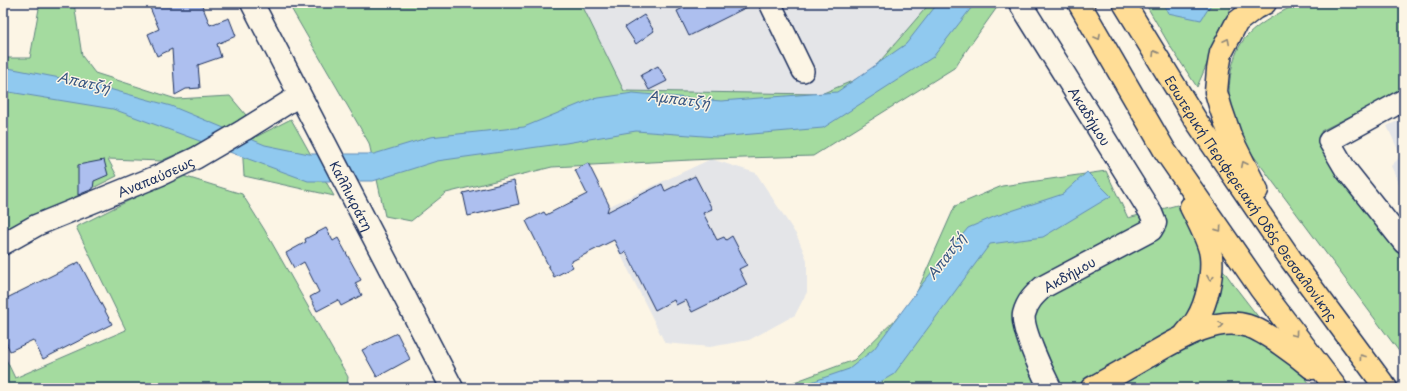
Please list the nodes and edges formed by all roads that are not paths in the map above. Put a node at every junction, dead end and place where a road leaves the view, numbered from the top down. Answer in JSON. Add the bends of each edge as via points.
{"nodes":[{"id":1,"x":252,"y":3,"type":"edge"},
{"id":2,"x":770,"y":3,"type":"edge"},
{"id":3,"x":1020,"y":3,"type":"edge"},
{"id":4,"x":1079,"y":3,"type":"edge"},
{"id":5,"x":1124,"y":3,"type":"edge"},
{"id":6,"x":1265,"y":3,"type":"edge"},
{"id":7,"x":803,"y":71,"type":"dead end"},
{"id":8,"x":300,"y":95,"type":"junction"},
{"id":9,"x":1404,"y":100,"type":"edge"},
{"id":10,"x":1165,"y":151,"type":"junction"},
{"id":11,"x":1151,"y":230,"type":"joint"},
{"id":12,"x":1404,"y":243,"type":"edge"},
{"id":13,"x":3,"y":244,"type":"edge"},
{"id":14,"x":1292,"y":261,"type":"junction"},
{"id":15,"x":1184,"y":336,"type":"junction"},
{"id":16,"x":452,"y":388,"type":"edge"},
{"id":17,"x":1050,"y":388,"type":"edge"},
{"id":18,"x":1092,"y":388,"type":"edge"},
{"id":19,"x":1336,"y":388,"type":"edge"},
{"id":20,"x":1386,"y":388,"type":"edge"}],
"edges":[{"from":1,"to":8,"type":"street","name":"Καλλικράτη"},
{"from":2,"to":7,"type":"street"},
{"from":3,"to":11,"type":"street","name":"Ακαδήμου","via":[[1152,213],[1155,222]]},
{"from":4,"to":10,"type":"highway","one_way":true},
{"from":14,"to":5,"type":"highway","name":"Εσωτερική Περιφερειακή Οδός Θεσσαλονίκης","one_way":true,"via":[[1197,122]]},
{"from":14,"to":6,"type":"highway","one_way":true,"via":[[1231,138],[1216,92],[1221,52],[1237,22]]},
{"from":8,"to":13,"type":"street","name":"Αναπαύσεως","via":[[196,158],[37,225]]},
{"from":8,"to":16,"type":"street","name":"Καλλικράτη"},
{"from":9,"to":12,"type":"street","via":[[1329,141],[1346,170]]},
{"from":10,"to":15,"type":"highway","one_way":true,"via":[[1211,254],[1211,274],[1205,301],[1197,319]]},
{"from":10,"to":19,"type":"highway","one_way":true,"via":[[1260,288]]},
{"from":11,"to":17,"type":"street","name":"Ακδήμου","via":[[1043,286],[1030,298],[1024,316],[1026,331]]},
{"from":20,"to":14,"type":"highway","name":"Εσωτερική Περιφερειακή Οδός Θεσσαλονίκης","one_way":true},
{"from":15,"to":18,"type":"highway"},
{"from":15,"to":19,"type":"highway","one_way":true,"via":[[1232,323],[1248,326],[1266,335]]}]}
